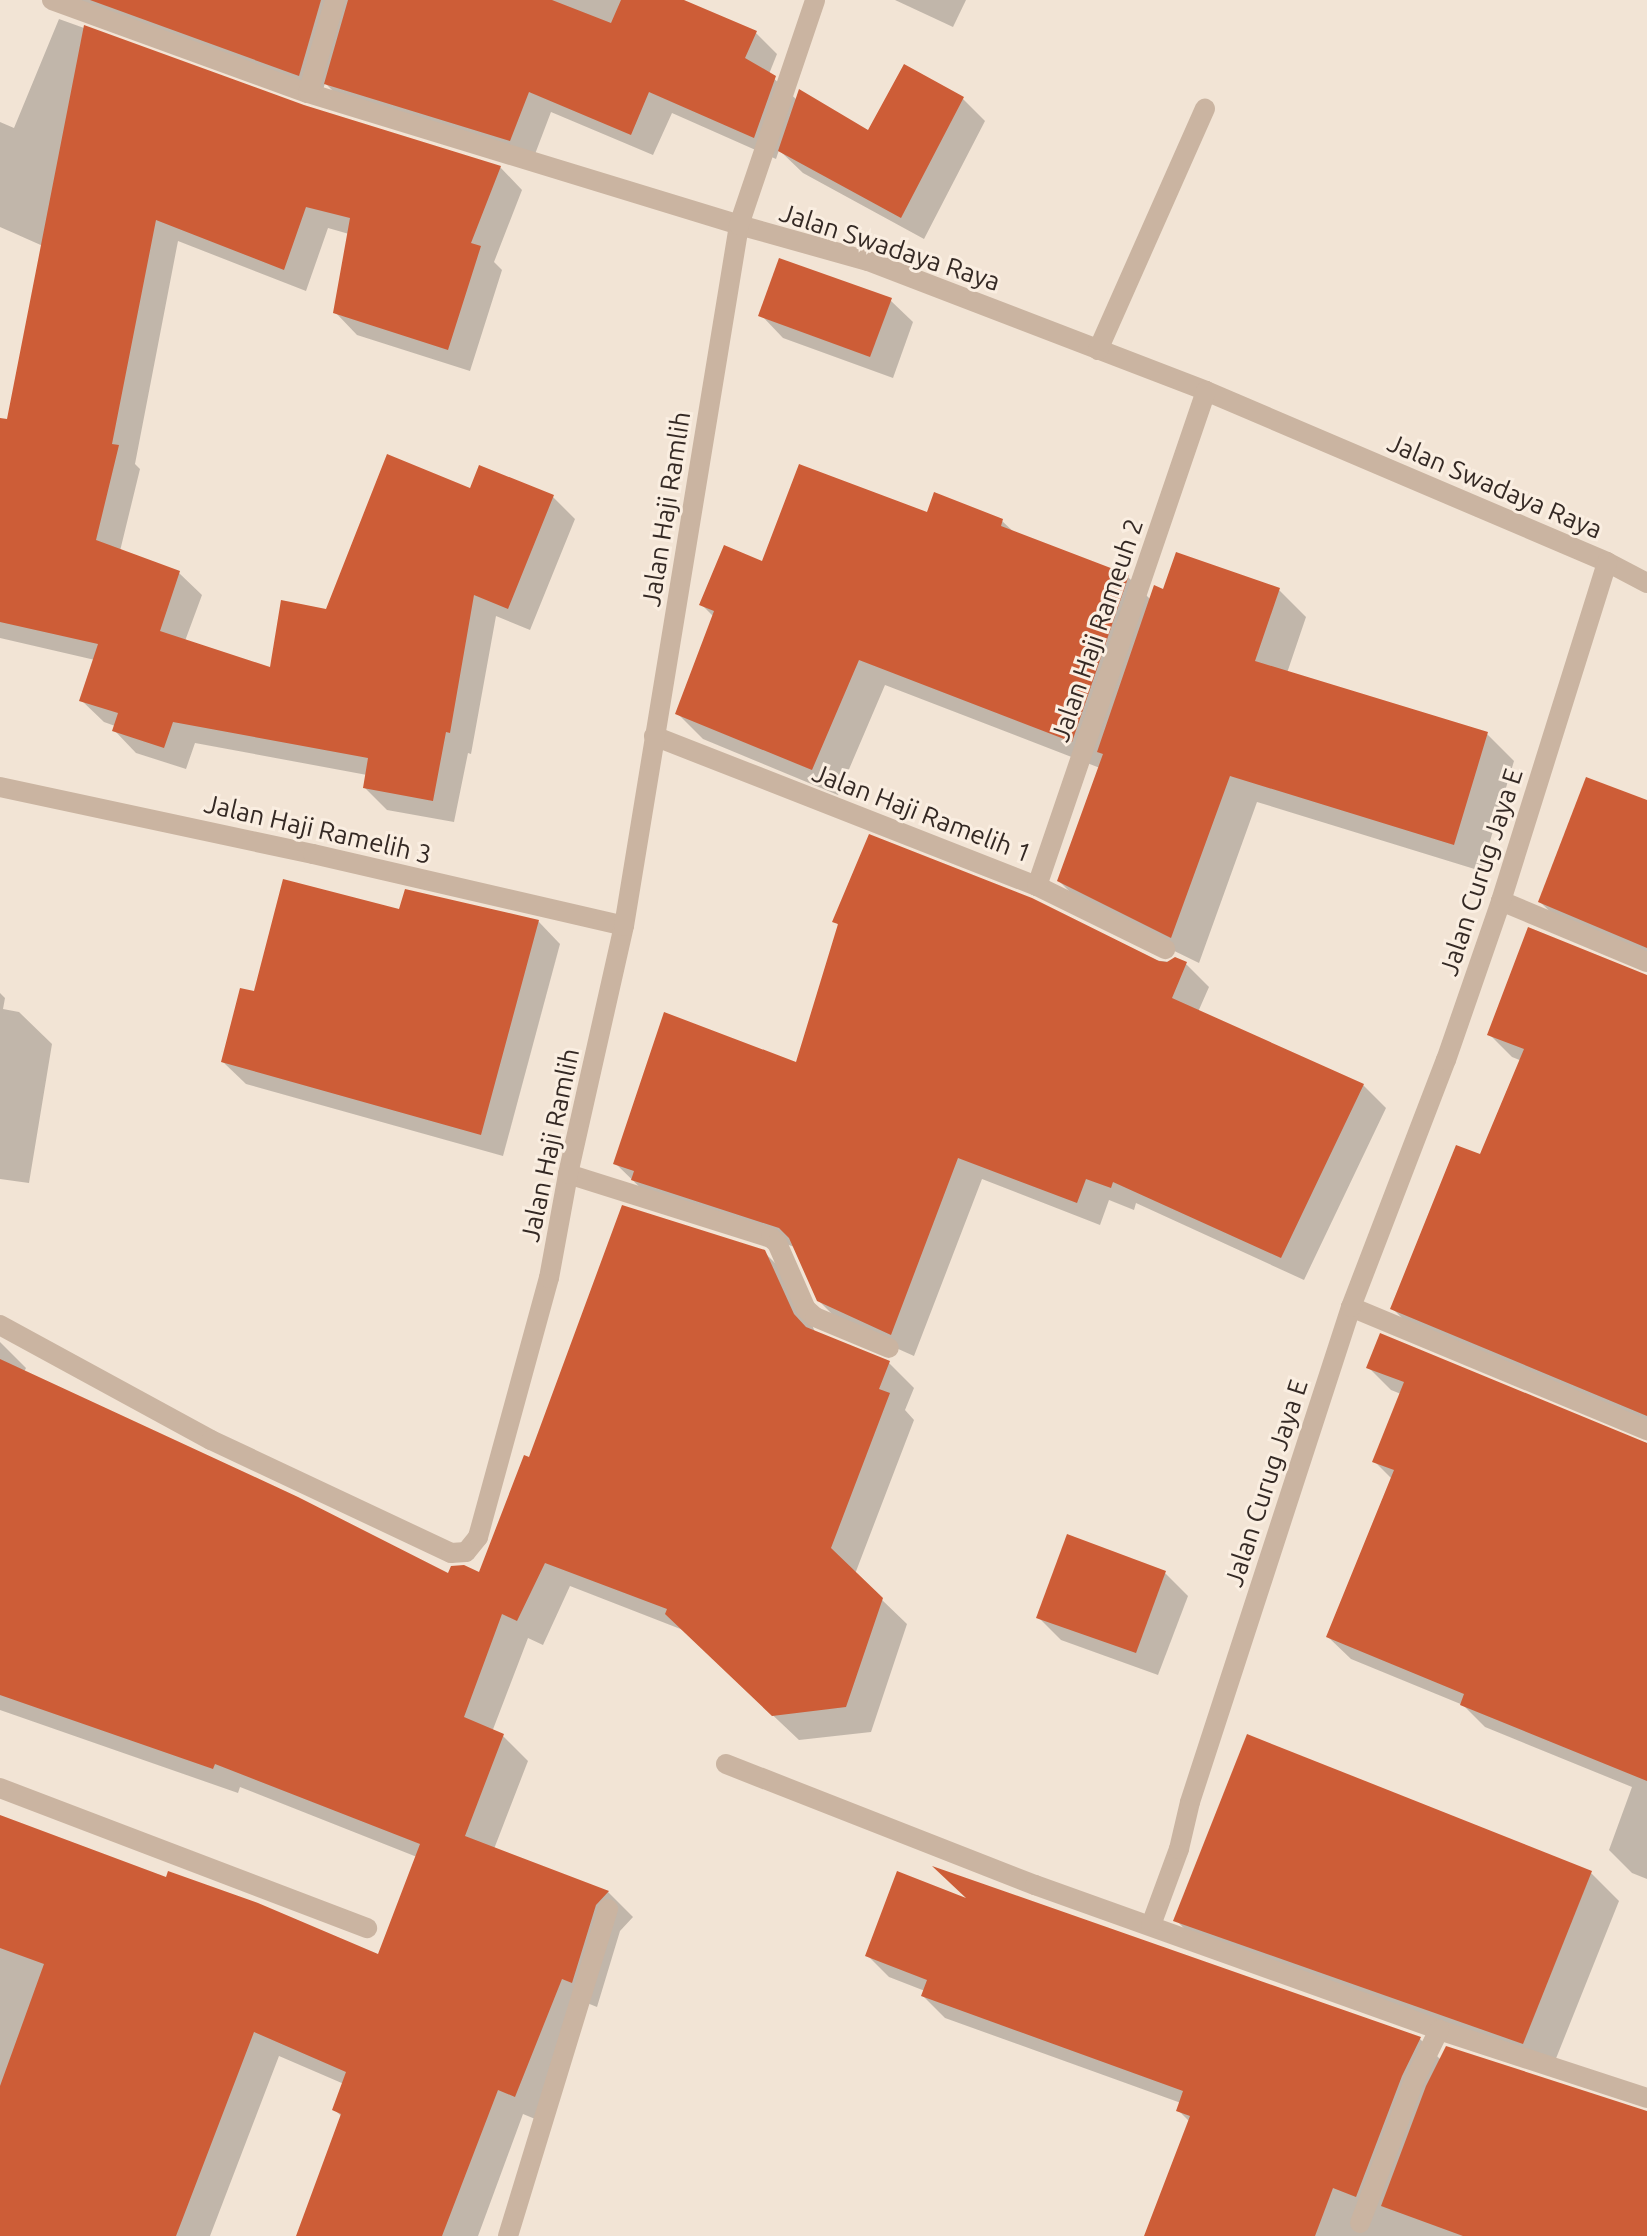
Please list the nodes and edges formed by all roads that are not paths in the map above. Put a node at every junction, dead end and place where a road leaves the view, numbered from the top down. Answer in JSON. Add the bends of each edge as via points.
{"nodes":[{"id":1,"x":52,"y":0,"type":"edge"},
{"id":2,"x":335,"y":0,"type":"edge"},
{"id":3,"x":815,"y":0,"type":"edge"},
{"id":4,"x":308,"y":93,"type":"junction"},
{"id":5,"x":1205,"y":109,"type":"dead end"},
{"id":6,"x":739,"y":225,"type":"junction"},
{"id":7,"x":1098,"y":350,"type":"junction"},
{"id":8,"x":1206,"y":391,"type":"junction"},
{"id":9,"x":1607,"y":562,"type":"junction"},
{"id":10,"x":1647,"y":583,"type":"edge"},
{"id":11,"x":654,"y":736,"type":"junction"},
{"id":12,"x":0,"y":787,"type":"edge"},
{"id":13,"x":1037,"y":886,"type":"junction"},
{"id":14,"x":1501,"y":901,"type":"junction"},
{"id":15,"x":624,"y":926,"type":"junction"},
{"id":16,"x":1165,"y":949,"type":"dead end"},
{"id":17,"x":1647,"y":962,"type":"edge"},
{"id":18,"x":568,"y":1174,"type":"junction"},
{"id":19,"x":1351,"y":1307,"type":"junction"},
{"id":20,"x":0,"y":1325,"type":"edge"},
{"id":21,"x":889,"y":1348,"type":"dead end"},
{"id":22,"x":1647,"y":1430,"type":"edge"},
{"id":23,"x":726,"y":1764,"type":"dead end"},
{"id":24,"x":0,"y":1788,"type":"edge"},
{"id":25,"x":608,"y":1909,"type":"dead end"},
{"id":26,"x":1151,"y":1925,"type":"junction"},
{"id":27,"x":367,"y":1928,"type":"dead end"},
{"id":28,"x":1439,"y":2030,"type":"junction"},
{"id":29,"x":1647,"y":2098,"type":"edge"},
{"id":30,"x":1360,"y":2223,"type":"dead end"},
{"id":31,"x":508,"y":2236,"type":"edge"}],
"edges":[{"from":1,"to":4,"type":"street","name":"Jalan Swadaya Raya"},
{"from":2,"to":4,"type":"street"},
{"from":3,"to":6,"type":"street","name":"Jalan Haji Ramlih"},
{"from":4,"to":6,"type":"street","name":"Jalan Swadaya Raya"},
{"from":5,"to":7,"type":"street"},
{"from":6,"to":7,"type":"street","name":"Jalan Swadaya Raya","via":[[868,261]]},
{"from":6,"to":11,"type":"street","name":"Jalan Haji Ramlih"},
{"from":7,"to":8,"type":"street","name":"Jalan Swadaya Raya"},
{"from":8,"to":9,"type":"street","name":"Jalan Swadaya Raya"},
{"from":8,"to":13,"type":"street","name":"Jalan Haji Rameuh 2"},
{"from":9,"to":10,"type":"street","name":"Jalan Swadaya Raya"},
{"from":9,"to":14,"type":"street","name":"Jalan Curug Jaya E"},
{"from":11,"to":13,"type":"street","name":"Jalan Haji Ramelih 1"},
{"from":11,"to":15,"type":"street","name":"Jalan Haji Ramlih"},
{"from":12,"to":15,"type":"street","name":"Jalan Haji Ramelih 3"},
{"from":13,"to":16,"type":"street","name":"Jalan Haji Ramelih 1"},
{"from":14,"to":17,"type":"street"},
{"from":14,"to":19,"type":"street","name":"Jalan Curug Jaya E"},
{"from":15,"to":18,"type":"street","name":"Jalan Haji Ramlih"},
{"from":18,"to":20,"type":"street","name":"Jalan Haji Ramlih","via":[[549,1278],[478,1537],[466,1552],[451,1553],[211,1440]]},
{"from":18,"to":21,"type":"street","via":[[771,1238],[806,1309]]},
{"from":19,"to":22,"type":"street"},
{"from":19,"to":26,"type":"street","name":"Jalan Curug Jaya E"},
{"from":23,"to":26,"type":"street"},
{"from":24,"to":27,"type":"street"},
{"from":25,"to":31,"type":"street"},
{"from":26,"to":28,"type":"street"},
{"from":28,"to":29,"type":"street"},
{"from":28,"to":30,"type":"street"}]}
